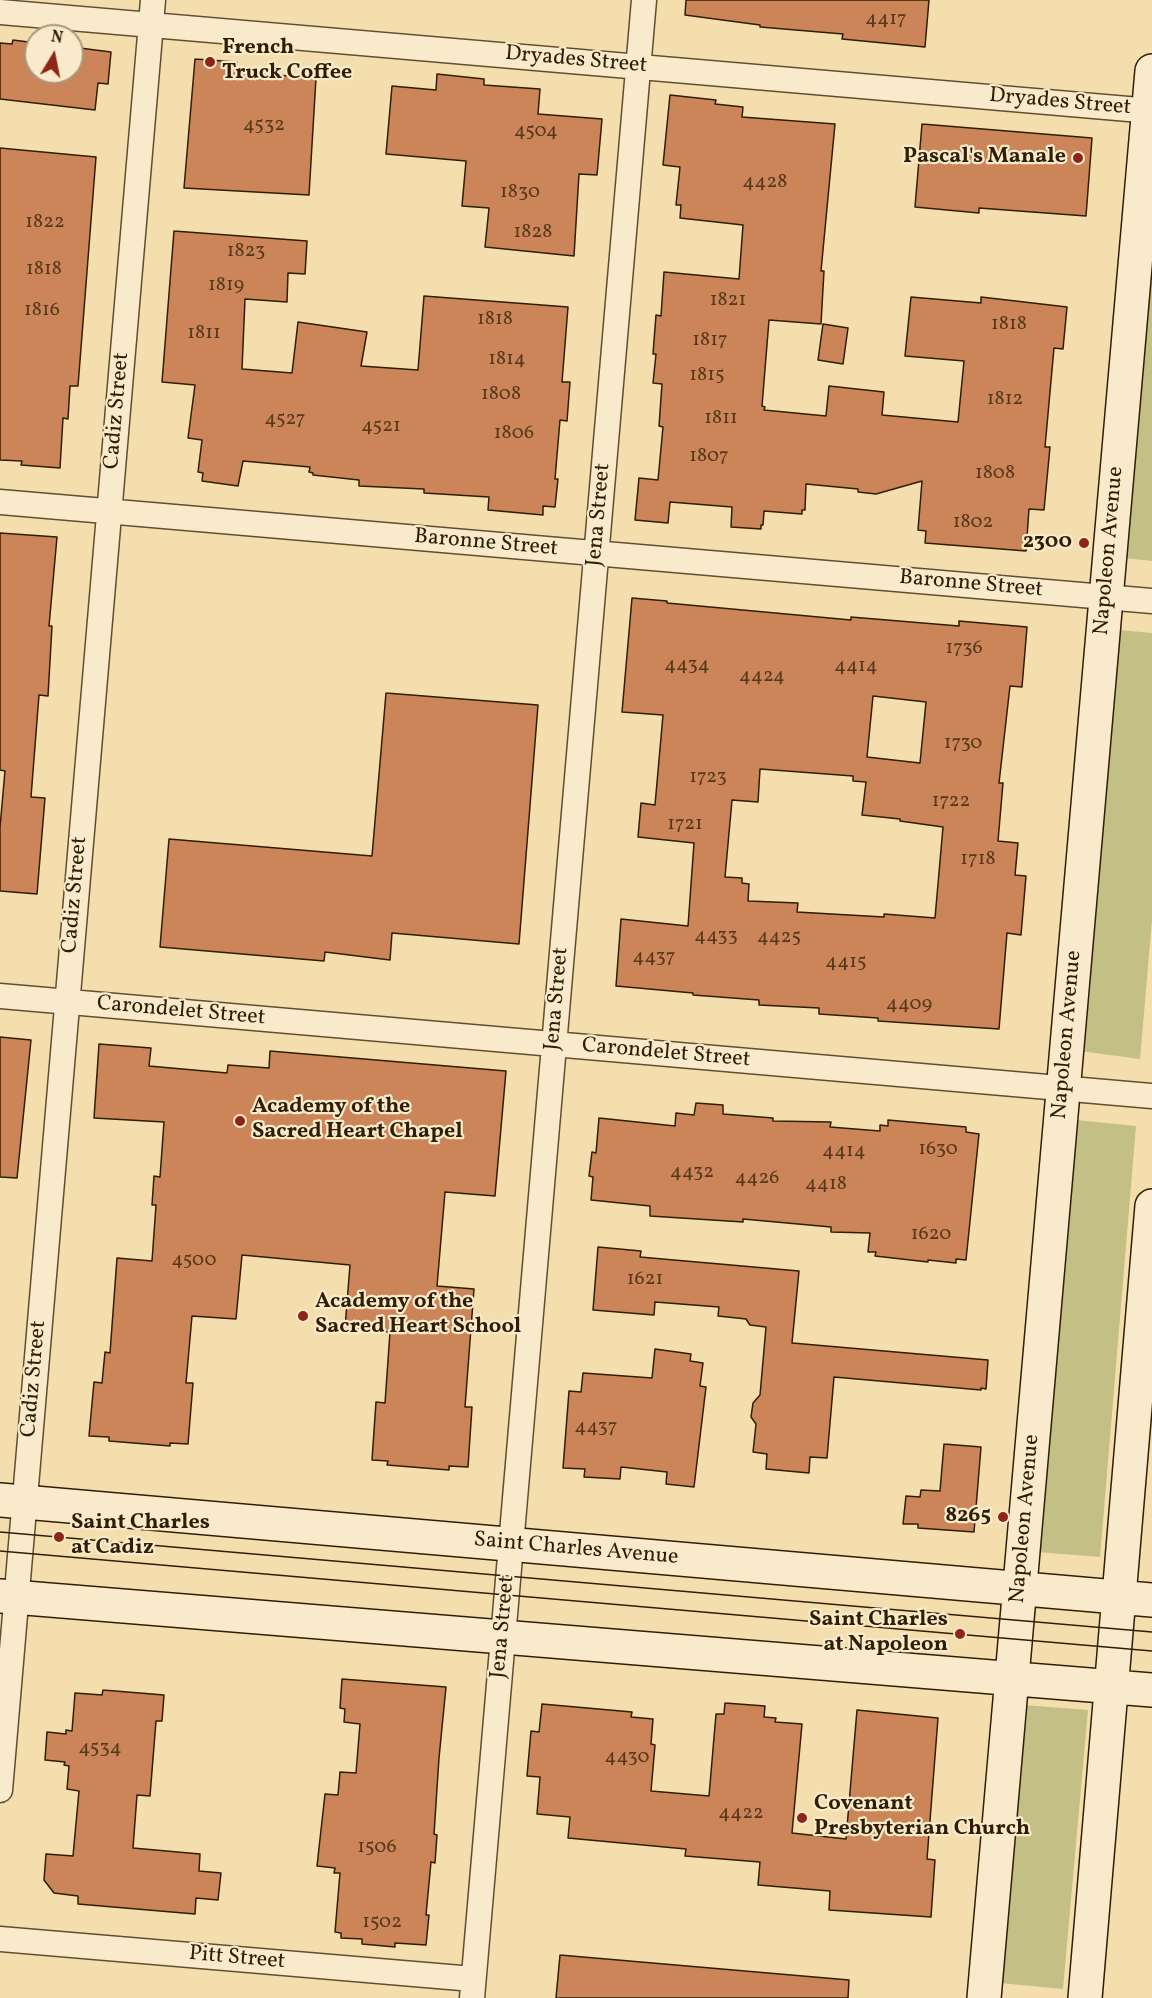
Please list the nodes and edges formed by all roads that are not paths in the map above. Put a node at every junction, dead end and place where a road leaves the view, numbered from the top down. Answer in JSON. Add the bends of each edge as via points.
{"nodes":[{"id":1,"x":153,"y":0,"type":"edge"},
{"id":2,"x":644,"y":0,"type":"edge"},
{"id":3,"x":0,"y":12,"type":"edge"},
{"id":4,"x":151,"y":25,"type":"junction"},
{"id":5,"x":638,"y":67,"type":"junction"},
{"id":6,"x":1152,"y":72,"type":"edge"},
{"id":7,"x":1150,"y":111,"type":"edge"},
{"id":8,"x":0,"y":502,"type":"edge"},
{"id":9,"x":109,"y":511,"type":"junction"},
{"id":10,"x":597,"y":554,"type":"junction"},
{"id":11,"x":1106,"y":597,"type":"junction"},
{"id":12,"x":1152,"y":601,"type":"edge"},
{"id":13,"x":0,"y":996,"type":"edge"},
{"id":14,"x":67,"y":1002,"type":"junction"},
{"id":15,"x":554,"y":1044,"type":"junction"},
{"id":16,"x":1063,"y":1088,"type":"junction"},
{"id":17,"x":1152,"y":1096,"type":"edge"},
{"id":18,"x":1152,"y":1206,"type":"edge"},
{"id":19,"x":12,"y":1501,"type":"edge"},
{"id":20,"x":511,"y":1544,"type":"junction"},
{"id":21,"x":1020,"y":1588,"type":"junction"},
{"id":22,"x":8,"y":1597,"type":"edge"},
{"id":23,"x":1119,"y":1597,"type":"junction"},
{"id":24,"x":1152,"y":1600,"type":"edge"},
{"id":25,"x":503,"y":1637,"type":"junction"},
{"id":26,"x":1012,"y":1679,"type":"junction"},
{"id":27,"x":1111,"y":1687,"type":"junction"},
{"id":28,"x":1152,"y":1690,"type":"edge"},
{"id":29,"x":0,"y":1790,"type":"edge"},
{"id":30,"x":0,"y":1939,"type":"edge"},
{"id":31,"x":473,"y":1988,"type":"edge"},
{"id":32,"x":984,"y":1998,"type":"edge"},
{"id":33,"x":1085,"y":1998,"type":"edge"}],
"edges":[{"from":1,"to":4,"type":"street","name":"Cadiz Street"},
{"from":2,"to":5,"type":"street","name":"Jena Street"},
{"from":3,"to":4,"type":"street","name":"Dryades Street"},
{"from":4,"to":5,"type":"street","name":"Dryades Street"},
{"from":4,"to":9,"type":"street","name":"Cadiz Street"},
{"from":5,"to":7,"type":"street","name":"Dryades Street"},
{"from":5,"to":10,"type":"street","name":"Jena Street"},
{"from":6,"to":7,"type":"main road","name":"Napoleon Avenue"},
{"from":7,"to":11,"type":"main road","name":"Napoleon Avenue"},
{"from":8,"to":9,"type":"street","name":"Baronne Street"},
{"from":9,"to":10,"type":"street","name":"Baronne Street"},
{"from":9,"to":14,"type":"street","name":"Cadiz Street"},
{"from":10,"to":11,"type":"street","name":"Baronne Street"},
{"from":10,"to":15,"type":"street","name":"Jena Street"},
{"from":11,"to":12,"type":"street","name":"Baronne Street"},
{"from":11,"to":16,"type":"main road","name":"Napoleon Avenue"},
{"from":13,"to":14,"type":"street","name":"Carondelet Street"},
{"from":14,"to":15,"type":"street","name":"Carondelet Street"},
{"from":14,"to":19,"type":"street","name":"Cadiz Street"},
{"from":15,"to":16,"type":"street","name":"Carondelet Street"},
{"from":15,"to":20,"type":"street","name":"Jena Street"},
{"from":16,"to":17,"type":"street","name":"Carondelet Street"},
{"from":16,"to":21,"type":"main road","name":"Napoleon Avenue"},
{"from":18,"to":23,"type":"main road"},
{"from":19,"to":20,"type":"main road","name":"Saint Charles Avenue"},
{"from":19,"to":22,"type":"street","name":"Cadiz Street"},
{"from":20,"to":21,"type":"main road","name":"Saint Charles Avenue"},
{"from":20,"to":25,"type":"street","name":"Jena Street"},
{"from":21,"to":23,"type":"main road","name":"Saint Charles Avenue"},
{"from":21,"to":26,"type":"main road","name":"Napoleon Avenue"},
{"from":22,"to":25,"type":"main road"},
{"from":22,"to":29,"type":"street","name":"Cadiz Street"},
{"from":23,"to":24,"type":"main road","name":"Saint Charles Avenue"},
{"from":23,"to":27,"type":"main road"},
{"from":25,"to":26,"type":"main road"},
{"from":25,"to":31,"type":"street","name":"Jena Street"},
{"from":26,"to":27,"type":"main road"},
{"from":26,"to":32,"type":"main road","name":"Napoleon Avenue"},
{"from":27,"to":28,"type":"main road"},
{"from":27,"to":33,"type":"main road"},
{"from":30,"to":31,"type":"street","name":"Pitt Street"}]}
